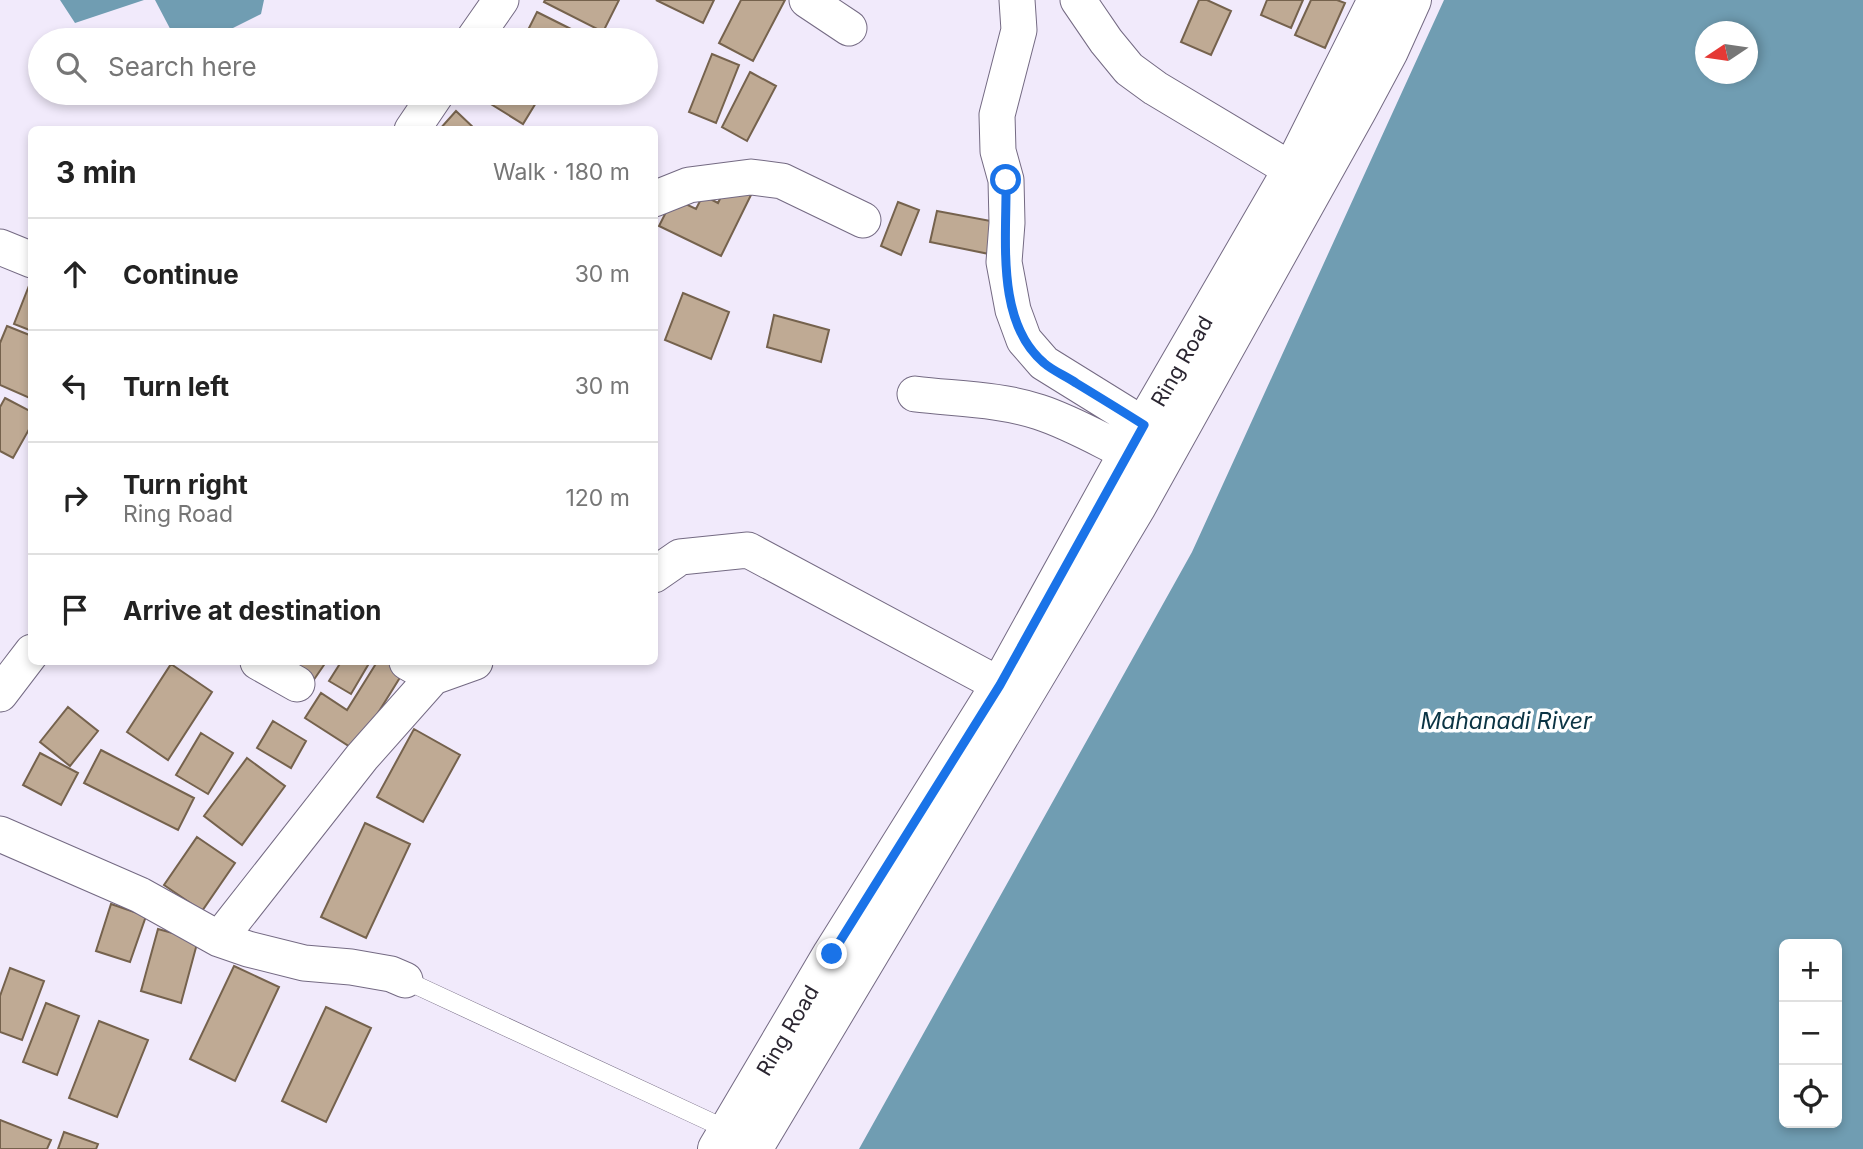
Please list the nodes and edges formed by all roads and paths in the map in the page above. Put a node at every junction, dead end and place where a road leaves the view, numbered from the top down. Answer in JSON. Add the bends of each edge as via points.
{"nodes":[{"id":1,"x":501,"y":0,"type":"edge"},
{"id":2,"x":807,"y":0,"type":"edge"},
{"id":3,"x":1017,"y":0,"type":"edge"},
{"id":4,"x":1078,"y":0,"type":"edge"},
{"id":5,"x":1377,"y":0,"type":"edge"},
{"id":6,"x":1412,"y":0,"type":"edge"},
{"id":7,"x":481,"y":28,"type":"edge"},
{"id":8,"x":849,"y":28,"type":"dead end"},
{"id":9,"x":429,"y":105,"type":"edge"},
{"id":10,"x":415,"y":126,"type":"edge"},
{"id":11,"x":1292,"y":170,"type":"junction"},
{"id":12,"x":658,"y":197,"type":"edge"},
{"id":13,"x":863,"y":220,"type":"dead end"},
{"id":14,"x":0,"y":247,"type":"edge"},
{"id":15,"x":28,"y":258,"type":"edge"},
{"id":16,"x":915,"y":394,"type":"dead end"},
{"id":17,"x":1136,"y":439,"type":"junction"},
{"id":18,"x":658,"y":572,"type":"edge"},
{"id":19,"x":28,"y":657,"type":"edge"},
{"id":20,"x":263,"y":665,"type":"edge"},
{"id":21,"x":451,"y":665,"type":"edge"},
{"id":22,"x":420,"y":669,"type":"edge"},
{"id":23,"x":297,"y":684,"type":"dead end"},
{"id":24,"x":1000,"y":685,"type":"junction"},
{"id":25,"x":0,"y":694,"type":"edge"},
{"id":26,"x":0,"y":834,"type":"edge"},
{"id":27,"x":219,"y":939,"type":"junction"},
{"id":28,"x":405,"y":980,"type":"joint"},
{"id":29,"x":733,"y":1143,"type":"edge"}],
"edges":[{"from":1,"to":7,"type":"street"},
{"from":2,"to":8,"type":"street"},
{"from":3,"to":17,"type":"street","via":[[1018,30],[997,114],[998,151],[1006,180],[1004,262],[1013,310],[1024,340],[1044,363]]},
{"from":4,"to":11,"type":"street","via":[[1129,69]]},
{"from":5,"to":11,"type":"street","name":"Ring Road"},
{"from":6,"to":29,"type":"street","name":"Ring Road","via":[[1358,109],[1137,506]]},
{"from":9,"to":10,"type":"street"},
{"from":11,"to":17,"type":"street","name":"Ring Road"},
{"from":12,"to":13,"type":"street","via":[[689,185],[751,177],[782,181]]},
{"from":14,"to":15,"type":"street"},
{"from":16,"to":17,"type":"street","via":[[1011,405]]},
{"from":17,"to":24,"type":"street","name":"Ring Road"},
{"from":18,"to":24,"type":"street","via":[[680,557],[748,550]]},
{"from":19,"to":25,"type":"street"},
{"from":20,"to":23,"type":"street"},
{"from":21,"to":22,"type":"street"},
{"from":22,"to":27,"type":"street","via":[[362,757]]},
{"from":24,"to":29,"type":"street","name":"Ring Road","via":[[832,954]]},
{"from":26,"to":27,"type":"street","via":[[140,895]]},
{"from":27,"to":28,"type":"street","via":[[304,963],[351,967]]},
{"from":28,"to":29,"type":"lane"}]}
